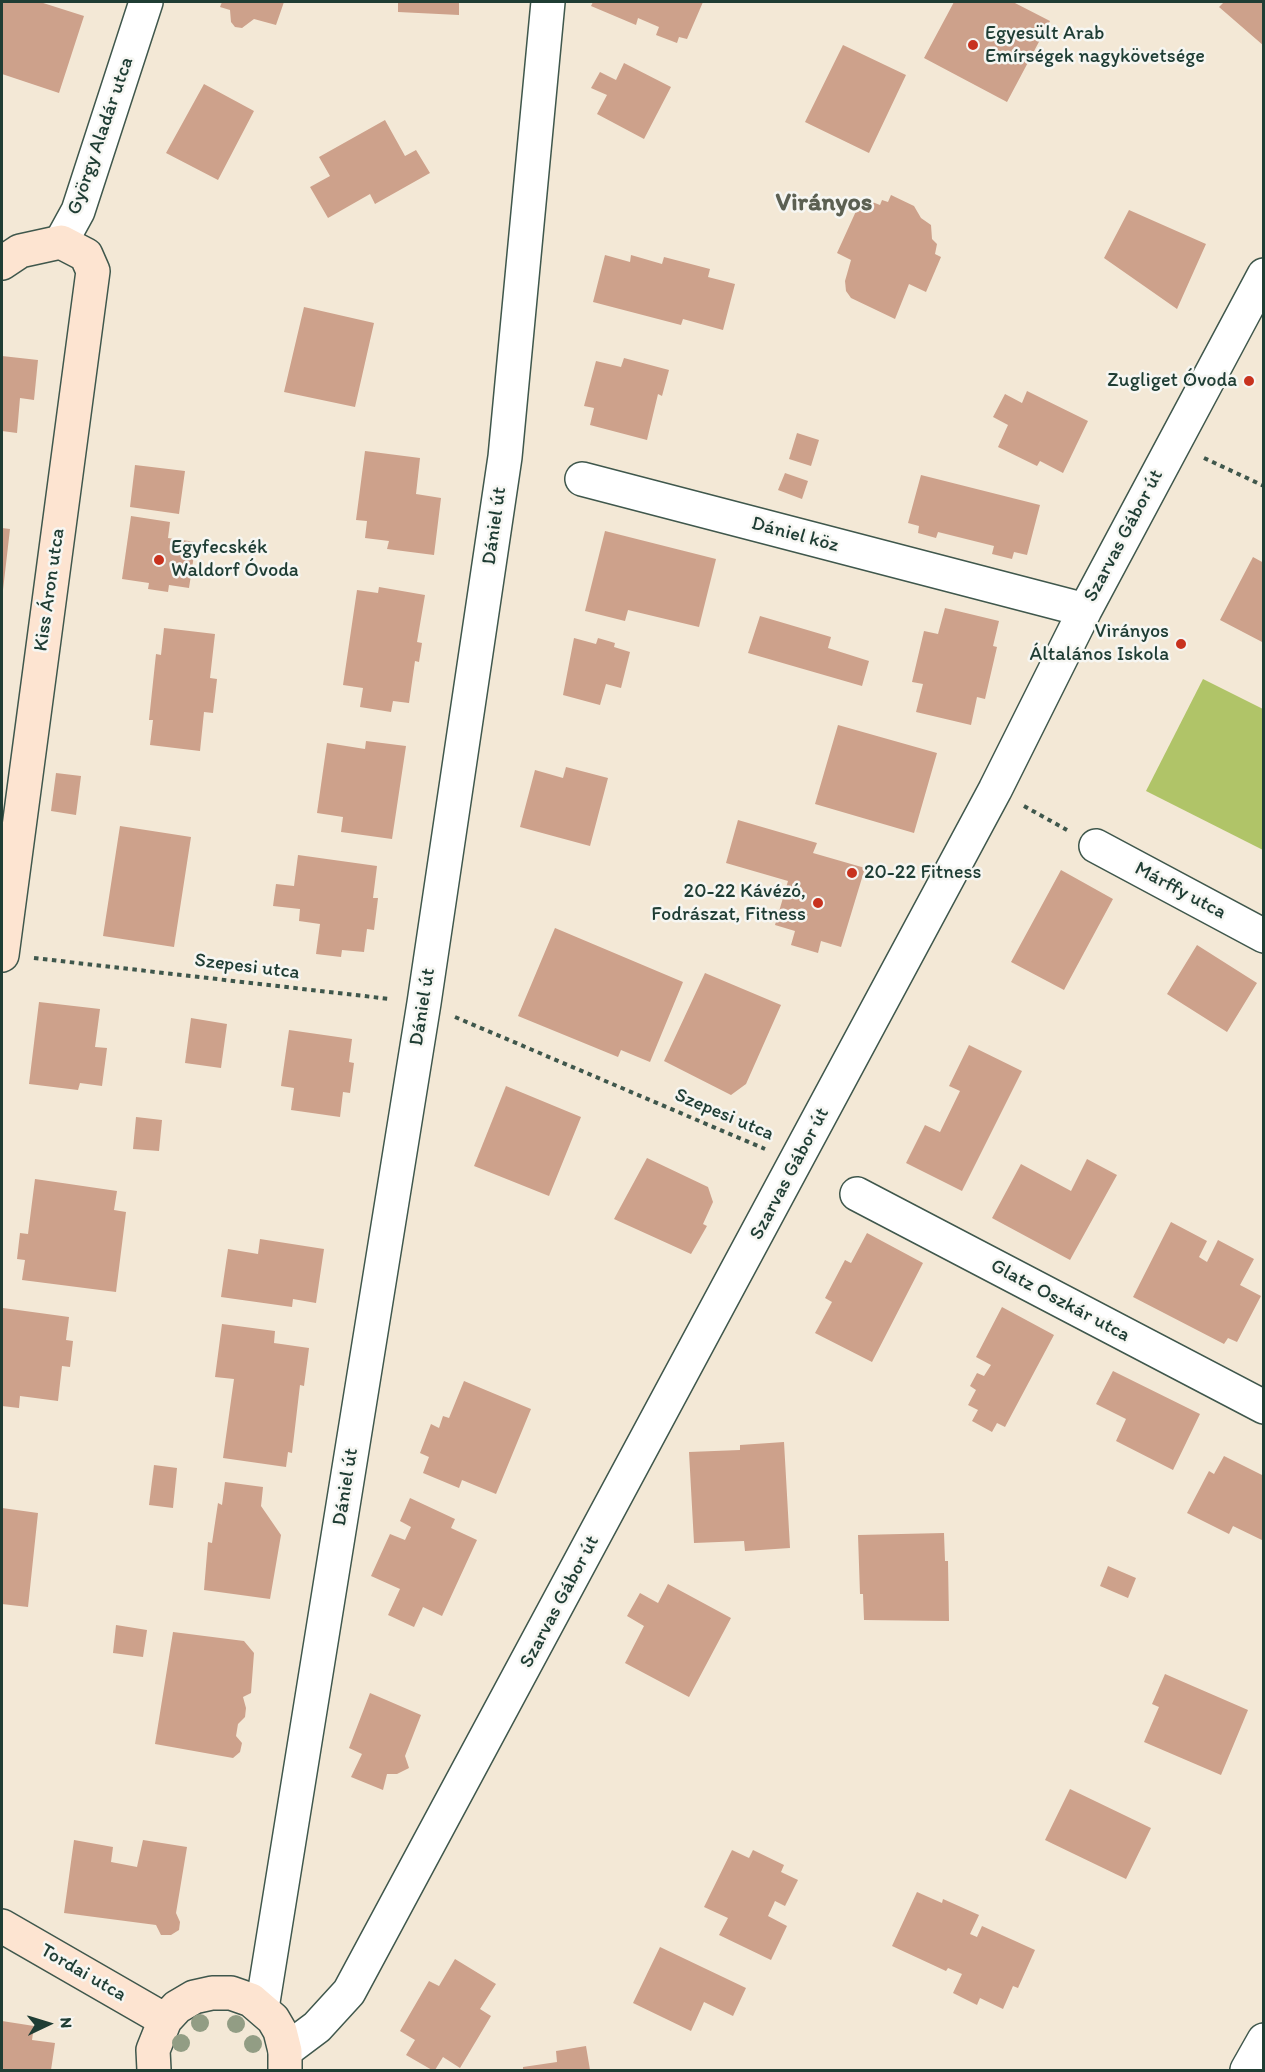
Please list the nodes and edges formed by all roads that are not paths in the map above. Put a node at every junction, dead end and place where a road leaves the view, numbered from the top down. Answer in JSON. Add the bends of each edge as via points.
{"nodes":[{"id":1,"x":146,"y":2,"type":"edge"},
{"id":2,"x":548,"y":2,"type":"edge"},
{"id":3,"x":61,"y":242,"type":"junction"},
{"id":4,"x":2,"y":263,"type":"edge"},
{"id":5,"x":1263,"y":274,"type":"edge"},
{"id":6,"x":582,"y":479,"type":"dead end"},
{"id":7,"x":1085,"y":610,"type":"junction"},
{"id":8,"x":1096,"y":846,"type":"road end"},
{"id":9,"x":1263,"y":936,"type":"edge"},
{"id":10,"x":2,"y":955,"type":"edge"},
{"id":11,"x":858,"y":1194,"type":"dead end"},
{"id":12,"x":1263,"y":1407,"type":"edge"},
{"id":13,"x":2,"y":1926,"type":"edge"},
{"id":14,"x":262,"y":2008,"type":"junction"},
{"id":15,"x":165,"y":2020,"type":"junction"},
{"id":16,"x":1263,"y":2040,"type":"edge"},
{"id":17,"x":285,"y":2060,"type":"edge"},
{"id":18,"x":154,"y":2070,"type":"edge"},
{"id":19,"x":1246,"y":2070,"type":"edge"}],
"edges":[{"from":1,"to":3,"type":"street","name":"György Aladár utca","via":[[78,211]]},
{"from":2,"to":14,"type":"street","name":"Dániel út","via":[[505,457],[424,1003]]},
{"from":3,"to":4,"type":"street","via":[[20,250]]},
{"from":3,"to":10,"type":"street","name":"Kiss Áron utca","via":[[86,255],[93,271]]},
{"from":5,"to":7,"type":"street","name":"Szarvas Gábor út"},
{"from":6,"to":7,"type":"street","name":"Dániel köz"},
{"from":7,"to":17,"type":"street","name":"Szarvas Gábor út","via":[[995,790],[797,1162],[349,1992]]},
{"from":8,"to":9,"type":"street","name":"Márffy utca"},
{"from":11,"to":12,"type":"street","name":"Glatz Oszkár utca"},
{"from":13,"to":15,"type":"street","name":"Tordai utca"},
{"from":14,"to":15,"type":"street","via":[[231,1993],[212,1993],[194,1997]]},
{"from":14,"to":17,"type":"street","via":[[280,2031]]},
{"from":15,"to":18,"type":"street","via":[[153,2050]]},
{"from":16,"to":19,"type":"street"}]}
